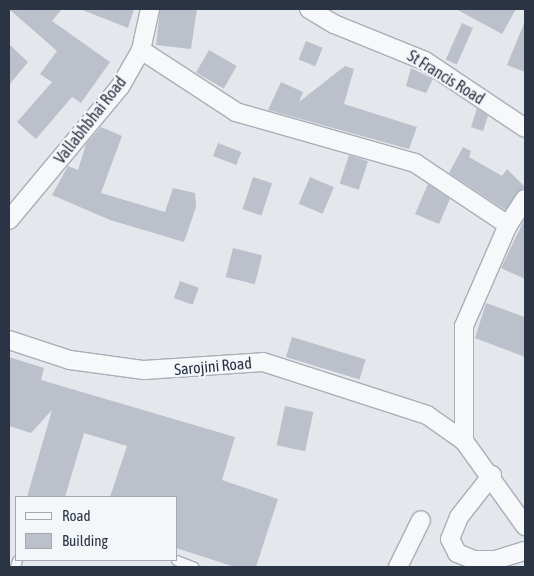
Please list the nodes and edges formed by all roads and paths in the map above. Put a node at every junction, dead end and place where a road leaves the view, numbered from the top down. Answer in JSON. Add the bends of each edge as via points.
{"nodes":[{"id":1,"x":150,"y":9,"type":"edge"},
{"id":2,"x":309,"y":9,"type":"edge"},
{"id":3,"x":140,"y":50,"type":"junction"},
{"id":4,"x":525,"y":128,"type":"edge"},
{"id":5,"x":525,"y":199,"type":"edge"},
{"id":6,"x":9,"y":220,"type":"edge"},
{"id":7,"x":508,"y":225,"type":"junction"},
{"id":8,"x":9,"y":340,"type":"edge"},
{"id":9,"x":464,"y":441,"type":"junction"},
{"id":10,"x":492,"y":475,"type":"junction"},
{"id":11,"x":421,"y":520,"type":"dead end"},
{"id":12,"x":525,"y":526,"type":"edge"},
{"id":13,"x":525,"y":551,"type":"edge"},
{"id":14,"x":178,"y":561,"type":"edge"},
{"id":15,"x":194,"y":567,"type":"edge"},
{"id":16,"x":398,"y":567,"type":"edge"}],
"edges":[{"from":1,"to":3,"type":"street","name":"Vallabhbhai Road"},
{"from":2,"to":4,"type":"street","name":"St Francis Road","via":[[334,24],[425,61]]},
{"from":3,"to":6,"type":"street","name":"Vallabhbhai Road","via":[[120,87]]},
{"from":3,"to":7,"type":"street","via":[[236,112],[415,163]]},
{"from":5,"to":7,"type":"street"},
{"from":7,"to":9,"type":"street","via":[[463,331]]},
{"from":8,"to":9,"type":"street","name":"Sarojini Road","via":[[70,360],[144,370],[264,362],[427,415]]},
{"from":9,"to":10,"type":"street","name":"Sarojini Road"},
{"from":10,"to":12,"type":"street","name":"Sarojini Road"},
{"from":10,"to":13,"type":"street","via":[[459,517],[450,539],[457,553],[474,560],[495,560]]},
{"from":11,"to":16,"type":"street"},
{"from":14,"to":15,"type":"lane"}]}
